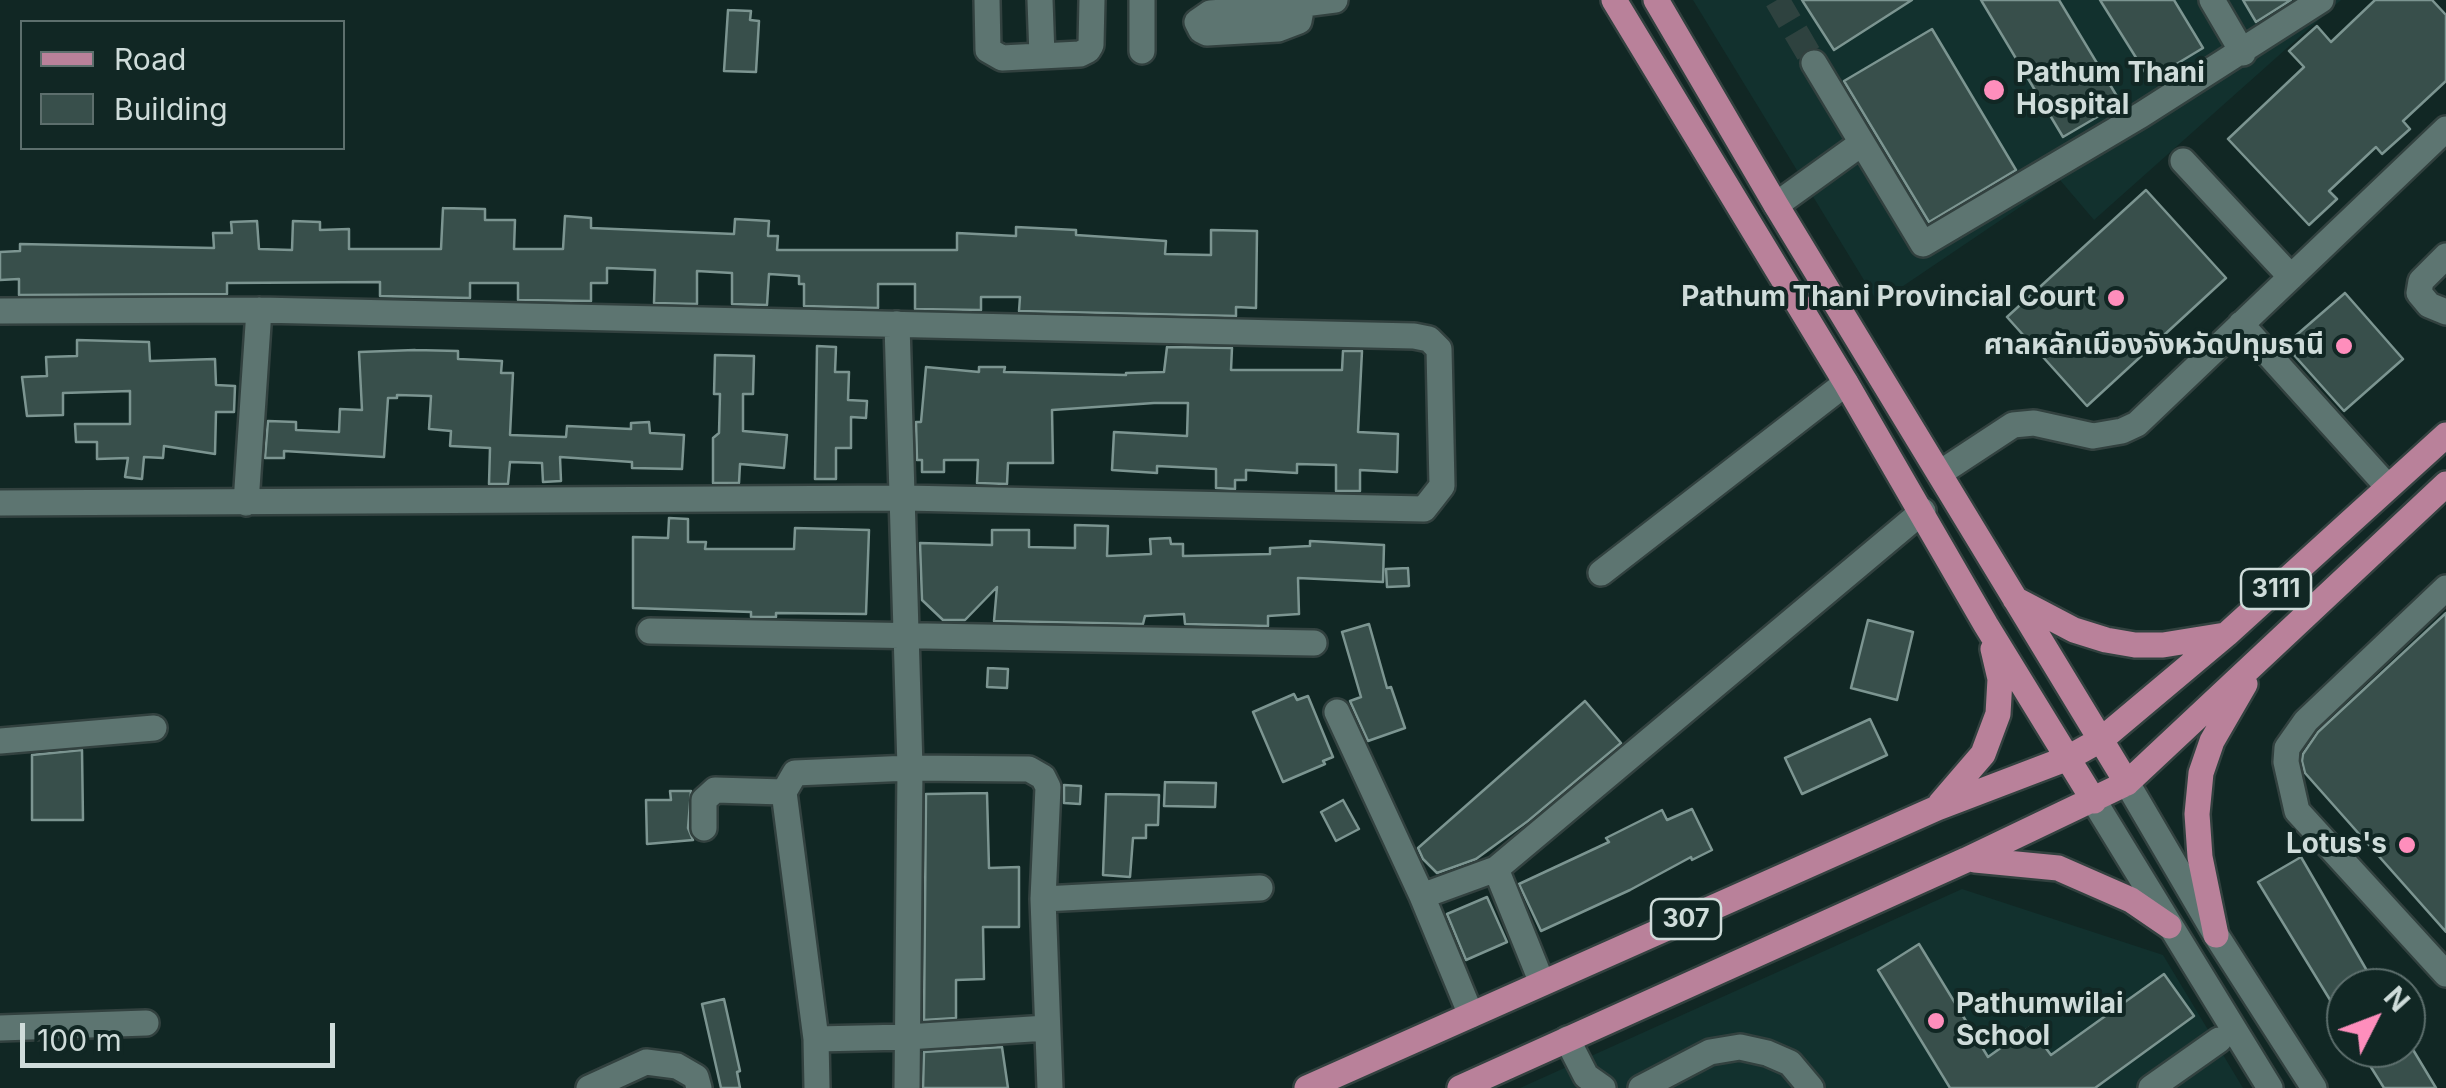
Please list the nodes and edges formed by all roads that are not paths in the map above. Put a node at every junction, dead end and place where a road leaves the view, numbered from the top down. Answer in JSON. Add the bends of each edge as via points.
{"nodes":[{"id":1,"x":987,"y":0,"type":"edge"},
{"id":2,"x":1040,"y":0,"type":"edge"},
{"id":3,"x":1092,"y":0,"type":"edge"},
{"id":4,"x":1142,"y":0,"type":"edge"},
{"id":5,"x":1335,"y":0,"type":"edge"},
{"id":6,"x":1614,"y":0,"type":"edge"},
{"id":7,"x":1656,"y":0,"type":"edge"},
{"id":8,"x":2212,"y":0,"type":"edge"},
{"id":9,"x":2322,"y":0,"type":"edge"},
{"id":10,"x":1290,"y":4,"type":"edge"},
{"id":11,"x":1142,"y":51,"type":"dead end"},
{"id":12,"x":2243,"y":52,"type":"junction"},
{"id":13,"x":1042,"y":56,"type":"junction"},
{"id":14,"x":1814,"y":64,"type":"tunnel mouth"},
{"id":15,"x":2446,"y":129,"type":"edge"},
{"id":16,"x":1862,"y":143,"type":"junction"},
{"id":17,"x":2183,"y":161,"type":"dead end"},
{"id":18,"x":1776,"y":204,"type":"junction"},
{"id":19,"x":2446,"y":256,"type":"edge"},
{"id":20,"x":2290,"y":277,"type":"junction"},
{"id":21,"x":259,"y":310,"type":"junction"},
{"id":22,"x":0,"y":311,"type":"edge"},
{"id":23,"x":2446,"y":312,"type":"edge"},
{"id":24,"x":896,"y":324,"type":"junction"},
{"id":25,"x":2242,"y":324,"type":"junction"},
{"id":26,"x":1846,"y":383,"type":"junction"},
{"id":27,"x":2446,"y":435,"type":"edge"},
{"id":28,"x":1940,"y":473,"type":"junction"},
{"id":29,"x":2446,"y":484,"type":"edge"},
{"id":30,"x":2388,"y":487,"type":"junction"},
{"id":31,"x":904,"y":498,"type":"junction"},
{"id":32,"x":0,"y":503,"type":"edge"},
{"id":33,"x":246,"y":503,"type":"junction"},
{"id":34,"x":1923,"y":511,"type":"junction"},
{"id":35,"x":1602,"y":573,"type":"dead end"},
{"id":36,"x":2446,"y":588,"type":"edge"},
{"id":37,"x":2015,"y":599,"type":"junction"},
{"id":38,"x":1986,"y":625,"type":"junction"},
{"id":39,"x":650,"y":631,"type":"dead end"},
{"id":40,"x":2227,"y":634,"type":"junction"},
{"id":41,"x":907,"y":637,"type":"junction"},
{"id":42,"x":1314,"y":643,"type":"dead end"},
{"id":43,"x":2260,"y":658,"type":"junction"},
{"id":44,"x":1337,"y":712,"type":"dead end"},
{"id":45,"x":154,"y":728,"type":"dead end"},
{"id":46,"x":2102,"y":739,"type":"junction"},
{"id":47,"x":0,"y":740,"type":"edge"},
{"id":48,"x":2068,"y":758,"type":"junction"},
{"id":49,"x":910,"y":768,"type":"junction"},
{"id":50,"x":2127,"y":783,"type":"junction"},
{"id":51,"x":784,"y":792,"type":"junction"},
{"id":52,"x":2094,"y":800,"type":"junction"},
{"id":53,"x":1937,"y":808,"type":"junction"},
{"id":54,"x":704,"y":828,"type":"dead end"},
{"id":55,"x":1966,"y":860,"type":"junction"},
{"id":56,"x":1496,"y":870,"type":"junction"},
{"id":57,"x":1260,"y":888,"type":"dead end"},
{"id":58,"x":1422,"y":896,"type":"junction"},
{"id":59,"x":1044,"y":899,"type":"junction"},
{"id":60,"x":2170,"y":926,"type":"junction"},
{"id":61,"x":2216,"y":935,"type":"junction"},
{"id":62,"x":2446,"y":974,"type":"edge"},
{"id":63,"x":1542,"y":983,"type":"junction"},
{"id":64,"x":1471,"y":1015,"type":"junction"},
{"id":65,"x":146,"y":1023,"type":"dead end"},
{"id":66,"x":0,"y":1028,"type":"edge"},
{"id":67,"x":1047,"y":1028,"type":"junction"},
{"id":68,"x":906,"y":1037,"type":"junction"},
{"id":69,"x":816,"y":1039,"type":"junction"},
{"id":70,"x":1567,"y":1039,"type":"junction"},
{"id":71,"x":2219,"y":1040,"type":"dead end"},
{"id":72,"x":2186,"y":1078,"type":"edge"},
{"id":73,"x":588,"y":1088,"type":"edge"},
{"id":74,"x":699,"y":1088,"type":"edge"},
{"id":75,"x":817,"y":1088,"type":"edge"},
{"id":76,"x":907,"y":1088,"type":"edge"},
{"id":77,"x":1050,"y":1088,"type":"edge"},
{"id":78,"x":1306,"y":1088,"type":"edge"},
{"id":79,"x":1460,"y":1088,"type":"edge"},
{"id":80,"x":1603,"y":1088,"type":"edge"},
{"id":81,"x":1641,"y":1088,"type":"edge"},
{"id":82,"x":1811,"y":1088,"type":"edge"},
{"id":83,"x":2151,"y":1088,"type":"edge"},
{"id":84,"x":2270,"y":1088,"type":"edge"},
{"id":85,"x":2314,"y":1088,"type":"edge"}],
"edges":[{"from":1,"to":13,"type":"street","via":[[990,53]]},
{"from":2,"to":13,"type":"street"},
{"from":3,"to":13,"type":"street","via":[[1088,50]]},
{"from":4,"to":11,"type":"street"},
{"from":5,"to":10,"type":"street"},
{"from":6,"to":26,"type":"main road"},
{"from":7,"to":18,"type":"main road"},
{"from":8,"to":12,"type":"street"},
{"from":9,"to":12,"type":"street"},
{"from":12,"to":16,"type":"street","via":[[1922,244]]},
{"from":14,"to":16,"type":"street"},
{"from":15,"to":20,"type":"street"},
{"from":16,"to":18,"type":"street"},
{"from":17,"to":20,"type":"street"},
{"from":18,"to":28,"type":"main road"},
{"from":19,"to":23,"type":"street","via":[[2421,280],[2420,293]]},
{"from":20,"to":25,"type":"street"},
{"from":21,"to":22,"type":"street"},
{"from":21,"to":24,"type":"street"},
{"from":21,"to":33,"type":"street"},
{"from":24,"to":31,"type":"street"},
{"from":24,"to":31,"type":"street","via":[[1414,336],[1439,348],[1442,486],[1424,508]]},
{"from":25,"to":28,"type":"street","via":[[2137,424],[2093,436],[2012,425]]},
{"from":25,"to":30,"type":"street"},
{"from":26,"to":34,"type":"main road"},
{"from":26,"to":35,"type":"street"},
{"from":27,"to":30,"type":"main road","number":"3111"},
{"from":28,"to":37,"type":"main road"},
{"from":29,"to":43,"type":"main road","number":"3111"},
{"from":30,"to":40,"type":"main road","number":"3111"},
{"from":31,"to":33,"type":"street"},
{"from":31,"to":41,"type":"street"},
{"from":32,"to":33,"type":"street"},
{"from":34,"to":38,"type":"main road"},
{"from":34,"to":56,"type":"street"},
{"from":36,"to":62,"type":"street","via":[[2306,721],[2287,748],[2286,762],[2297,811]]},
{"from":37,"to":40,"type":"main road","via":[[2074,630],[2135,645]]},
{"from":37,"to":46,"type":"main road"},
{"from":38,"to":48,"type":"main road"},
{"from":38,"to":53,"type":"main road","via":[[2000,679],[1998,714],[1983,754]]},
{"from":39,"to":41,"type":"street"},
{"from":40,"to":46,"type":"main road","number":"3111"},
{"from":41,"to":42,"type":"street"},
{"from":41,"to":49,"type":"street"},
{"from":43,"to":50,"type":"main road","number":"3111"},
{"from":43,"to":61,"type":"main road","via":[[2200,773],[2200,857]]},
{"from":44,"to":58,"type":"street"},
{"from":45,"to":47,"type":"street"},
{"from":46,"to":48,"type":"main road"},
{"from":46,"to":50,"type":"main road"},
{"from":48,"to":52,"type":"main road"},
{"from":48,"to":53,"type":"main road","number":"307"},
{"from":49,"to":51,"type":"street","via":[[795,773]]},
{"from":49,"to":59,"type":"street","via":[[1028,770],[1043,777]]},
{"from":49,"to":68,"type":"street"},
{"from":50,"to":52,"type":"main road"},
{"from":50,"to":61,"type":"street"},
{"from":51,"to":54,"type":"street","via":[[715,790],[704,800]]},
{"from":51,"to":69,"type":"street"},
{"from":52,"to":55,"type":"main road","number":"307"},
{"from":52,"to":60,"type":"street"},
{"from":53,"to":63,"type":"main road","number":"307"},
{"from":55,"to":60,"type":"main road","via":[[2058,868],[2131,900]]},
{"from":55,"to":70,"type":"main road","number":"307"},
{"from":56,"to":58,"type":"street"},
{"from":56,"to":63,"type":"street"},
{"from":57,"to":59,"type":"street"},
{"from":58,"to":64,"type":"street"},
{"from":59,"to":67,"type":"street"},
{"from":60,"to":84,"type":"street"},
{"from":61,"to":85,"type":"street"},
{"from":63,"to":64,"type":"main road","number":"307"},
{"from":64,"to":78,"type":"main road","number":"307"},
{"from":65,"to":66,"type":"street"},
{"from":67,"to":68,"type":"street"},
{"from":67,"to":77,"type":"street"},
{"from":68,"to":69,"type":"street"},
{"from":68,"to":76,"type":"street"},
{"from":69,"to":75,"type":"street"},
{"from":70,"to":79,"type":"main road","number":"307"},
{"from":70,"to":80,"type":"street","via":[[1586,1076]]},
{"from":71,"to":72,"type":"street"},
{"from":72,"to":83,"type":"street"},
{"from":73,"to":74,"type":"street","via":[[646,1062],[677,1066],[696,1077]]},
{"from":81,"to":82,"type":"street","via":[[1710,1052],[1740,1047],[1790,1063]]}]}
